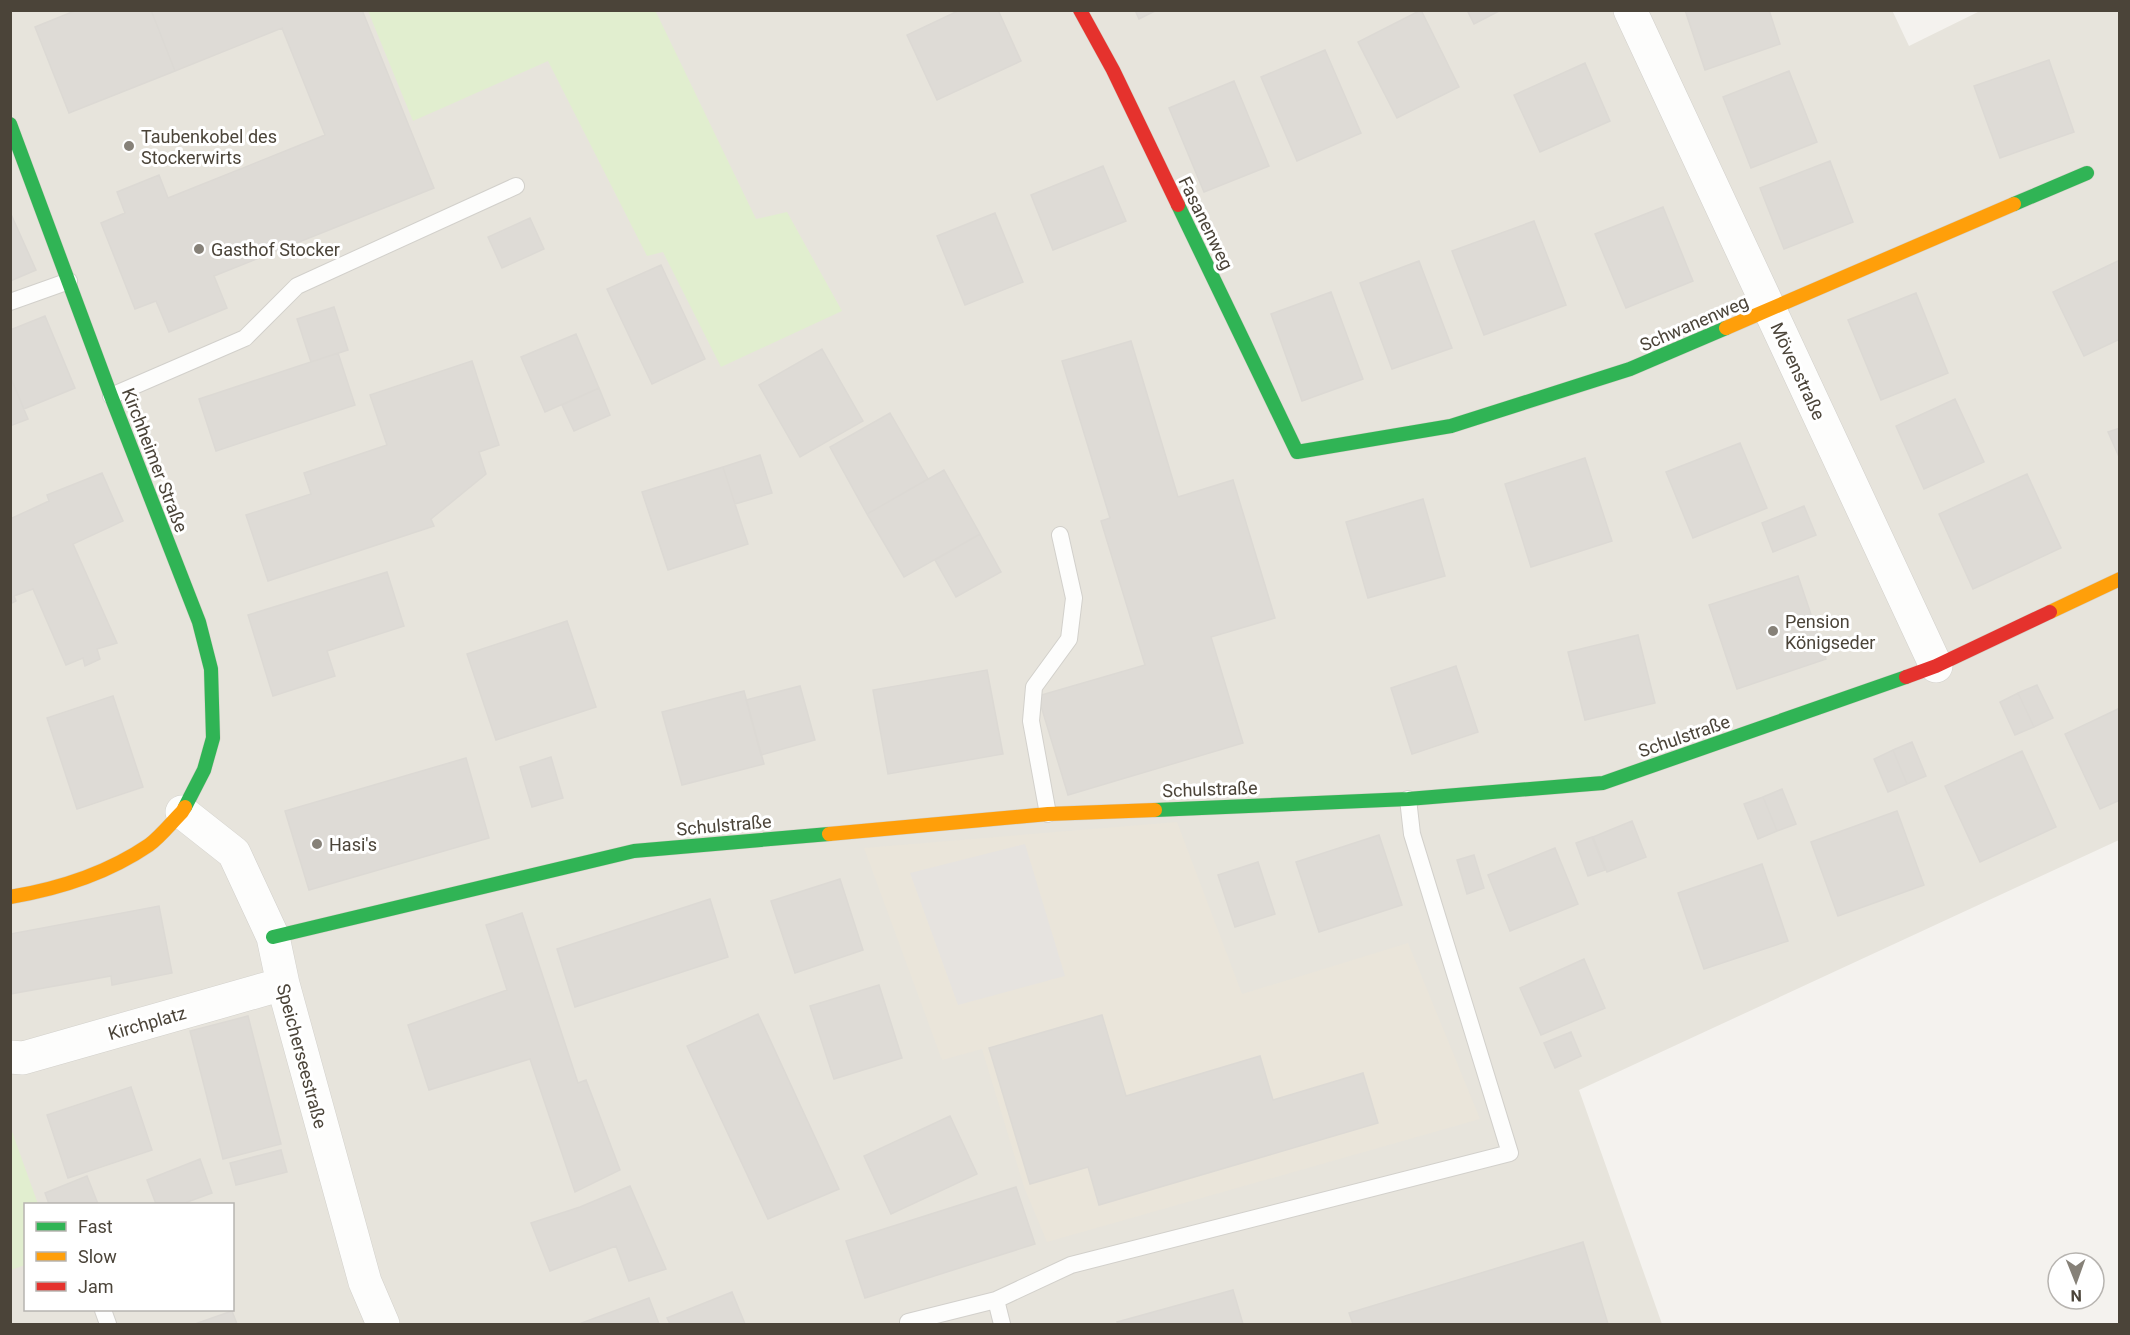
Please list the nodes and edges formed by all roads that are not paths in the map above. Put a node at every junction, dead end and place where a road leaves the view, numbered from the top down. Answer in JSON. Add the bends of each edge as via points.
{"nodes":[{"id":1,"x":1080,"y":10,"type":"edge"},
{"id":2,"x":1630,"y":10,"type":"edge"},
{"id":3,"x":10,"y":124,"type":"edge"},
{"id":4,"x":2087,"y":173,"type":"dead end"},
{"id":5,"x":516,"y":186,"type":"dead end"},
{"id":6,"x":69,"y":281,"type":"junction"},
{"id":7,"x":10,"y":303,"type":"edge"},
{"id":8,"x":1770,"y":310,"type":"junction"},
{"id":9,"x":111,"y":396,"type":"junction"},
{"id":10,"x":1297,"y":452,"type":"joint"},
{"id":11,"x":1060,"y":535,"type":"dead end"},
{"id":12,"x":2120,"y":579,"type":"edge"},
{"id":13,"x":1936,"y":666,"type":"junction"},
{"id":14,"x":1408,"y":799,"type":"junction"},
{"id":15,"x":182,"y":812,"type":"junction"},
{"id":16,"x":1048,"y":814,"type":"junction"},
{"id":17,"x":10,"y":897,"type":"edge"},
{"id":18,"x":273,"y":937,"type":"junction"},
{"id":19,"x":283,"y":984,"type":"junction"},
{"id":20,"x":10,"y":1057,"type":"edge"},
{"id":21,"x":996,"y":1300,"type":"junction"},
{"id":22,"x":908,"y":1322,"type":"dead end"},
{"id":23,"x":382,"y":1324,"type":"edge"},
{"id":24,"x":1002,"y":1324,"type":"edge"}],
"edges":[{"from":1,"to":10,"type":"street","name":"Fasanenweg","via":[[1113,70]]},
{"from":2,"to":8,"type":"street","name":"Mövenstraße"},
{"from":3,"to":6,"type":"street","name":"Kirchheimer Straße"},
{"from":4,"to":8,"type":"street","name":"Schwanenweg"},
{"from":5,"to":9,"type":"lane","via":[[297,286],[245,338]]},
{"from":6,"to":7,"type":"lane"},
{"from":6,"to":9,"type":"street","name":"Kirchheimer Straße"},
{"from":8,"to":10,"type":"street","name":"Schwanenweg","via":[[1630,369],[1451,426]]},
{"from":8,"to":13,"type":"street","name":"Mövenstraße"},
{"from":9,"to":15,"type":"street","name":"Kirchheimer Straße","via":[[199,622],[211,669],[213,738],[204,770]]},
{"from":11,"to":16,"type":"lane","via":[[1074,598],[1069,639],[1034,687],[1031,721]]},
{"from":12,"to":13,"type":"street","name":"Schulstraße"},
{"from":13,"to":14,"type":"street","name":"Schulstraße","via":[[1603,783]]},
{"from":14,"to":16,"type":"street","name":"Schulstraße"},
{"from":14,"to":21,"type":"lane","via":[[1412,834],[1510,1153],[1071,1265]]},
{"from":15,"to":17,"type":"street","name":"Kirchheimer Straße","via":[[150,844],[108,868],[44,891]]},
{"from":15,"to":18,"type":"street","name":"Speicherseestraße","via":[[234,853]]},
{"from":16,"to":18,"type":"street","name":"Schulstraße","via":[[634,851]]},
{"from":18,"to":19,"type":"street","name":"Speicherseestraße"},
{"from":19,"to":20,"type":"street","name":"Kirchplatz","via":[[23,1058]]},
{"from":19,"to":23,"type":"street","name":"Speicherseestraße","via":[[365,1282]]},
{"from":21,"to":22,"type":"lane"},
{"from":21,"to":24,"type":"lane"}]}
